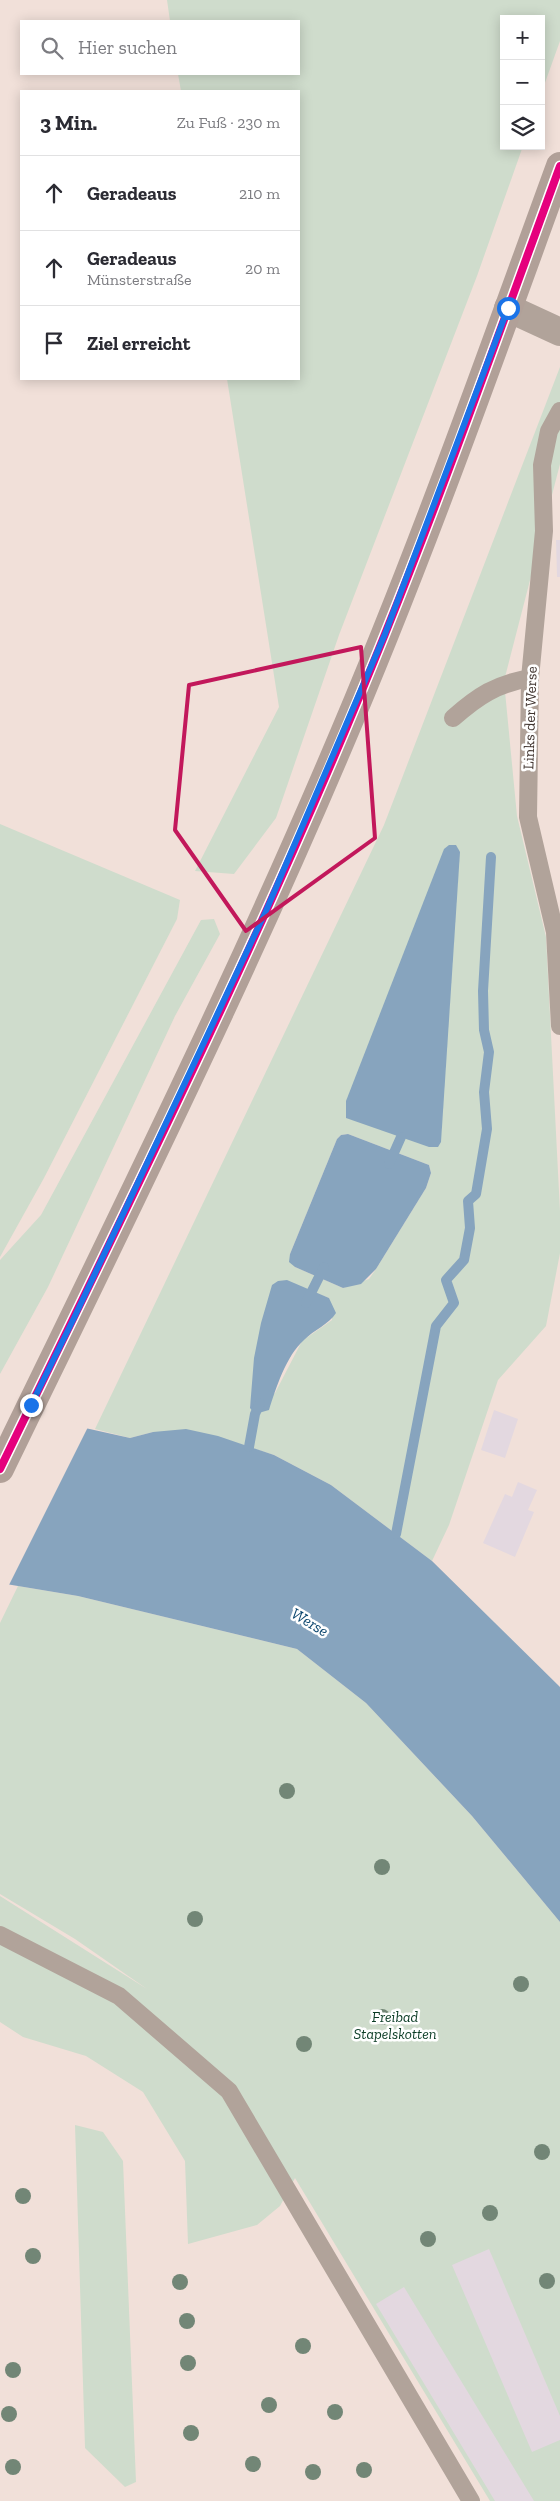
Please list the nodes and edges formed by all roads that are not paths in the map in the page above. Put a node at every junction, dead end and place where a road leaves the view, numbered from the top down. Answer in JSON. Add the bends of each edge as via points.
{"nodes":[{"id":1,"x":560,"y":166,"type":"edge"},
{"id":2,"x":508,"y":308,"type":"junction"},
{"id":3,"x":560,"y":332,"type":"edge"},
{"id":4,"x":560,"y":411,"type":"edge"},
{"id":5,"x":530,"y":678,"type":"junction"},
{"id":6,"x":453,"y":718,"type":"dead end"},
{"id":7,"x":560,"y":1026,"type":"edge"},
{"id":8,"x":0,"y":1468,"type":"edge"},
{"id":9,"x":0,"y":1935,"type":"edge"},
{"id":10,"x":470,"y":2501,"type":"edge"}],
"edges":[{"from":1,"to":2,"type":"main road"},
{"from":2,"to":3,"type":"street"},
{"from":2,"to":8,"type":"main road","via":[[385,634],[281,877]]},
{"from":4,"to":5,"type":"lane","name":"Links der Werse","via":[[549,431],[542,464],[544,531]]},
{"from":5,"to":6,"type":"lane","via":[[505,683],[472,701]]},
{"from":5,"to":7,"type":"lane","name":"Links der Werse","via":[[528,817],[555,932]]},
{"from":9,"to":10,"type":"lane","via":[[119,1996],[229,2091]]}]}
